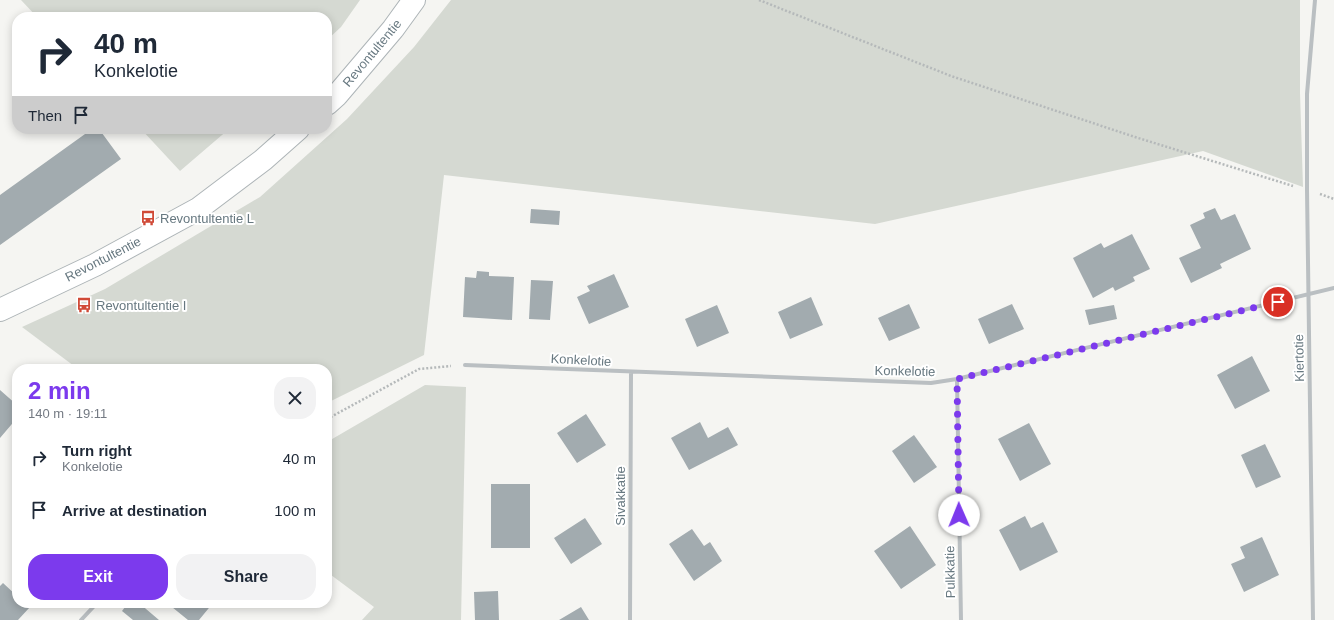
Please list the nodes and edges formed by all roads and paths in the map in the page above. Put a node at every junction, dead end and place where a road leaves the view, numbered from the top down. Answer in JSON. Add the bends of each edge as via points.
{"nodes":[{"id":1,"x":414,"y":0,"type":"edge"},
{"id":2,"x":759,"y":0,"type":"edge"},
{"id":3,"x":1315,"y":0,"type":"edge"},
{"id":4,"x":332,"y":100,"type":"edge"},
{"id":5,"x":292,"y":134,"type":"edge"},
{"id":6,"x":1307,"y":190,"type":"junction"},
{"id":7,"x":1334,"y":199,"type":"edge"},
{"id":8,"x":1334,"y":288,"type":"edge"},
{"id":9,"x":1308,"y":295,"type":"junction"},
{"id":10,"x":0,"y":310,"type":"edge"},
{"id":11,"x":465,"y":365,"type":"joint"},
{"id":12,"x":631,"y":372,"type":"junction"},
{"id":13,"x":957,"y":379,"type":"junction"},
{"id":14,"x":332,"y":416,"type":"edge"},
{"id":15,"x":92,"y":608,"type":"edge"},
{"id":16,"x":81,"y":620,"type":"edge"},
{"id":17,"x":630,"y":620,"type":"edge"},
{"id":18,"x":961,"y":620,"type":"edge"},
{"id":19,"x":1313,"y":620,"type":"edge"}],
"edges":[{"from":1,"to":4,"type":"street","name":"Revontultentie","via":[[393,29]]},
{"from":2,"to":6,"type":"path","via":[[951,76]]},
{"from":3,"to":6,"type":"street","name":"Kiertotie","via":[[1307,94]]},
{"from":5,"to":10,"type":"street","name":"Revontultentie","via":[[198,209],[95,265]]},
{"from":6,"to":7,"type":"path"},
{"from":6,"to":9,"type":"street","name":"Kiertotie"},
{"from":8,"to":9,"type":"street","name":"Konkelotie"},
{"from":9,"to":13,"type":"street","name":"Konkelotie"},
{"from":9,"to":19,"type":"street","name":"Kiertotie"},
{"from":11,"to":12,"type":"street","name":"Konkelotie"},
{"from":11,"to":14,"type":"path","via":[[419,369]]},
{"from":12,"to":13,"type":"street","name":"Konkelotie","via":[[931,383]]},
{"from":12,"to":17,"type":"street","name":"Sivakkatie"},
{"from":13,"to":18,"type":"street","name":"Pulkkatie"},
{"from":15,"to":16,"type":"street"}]}
